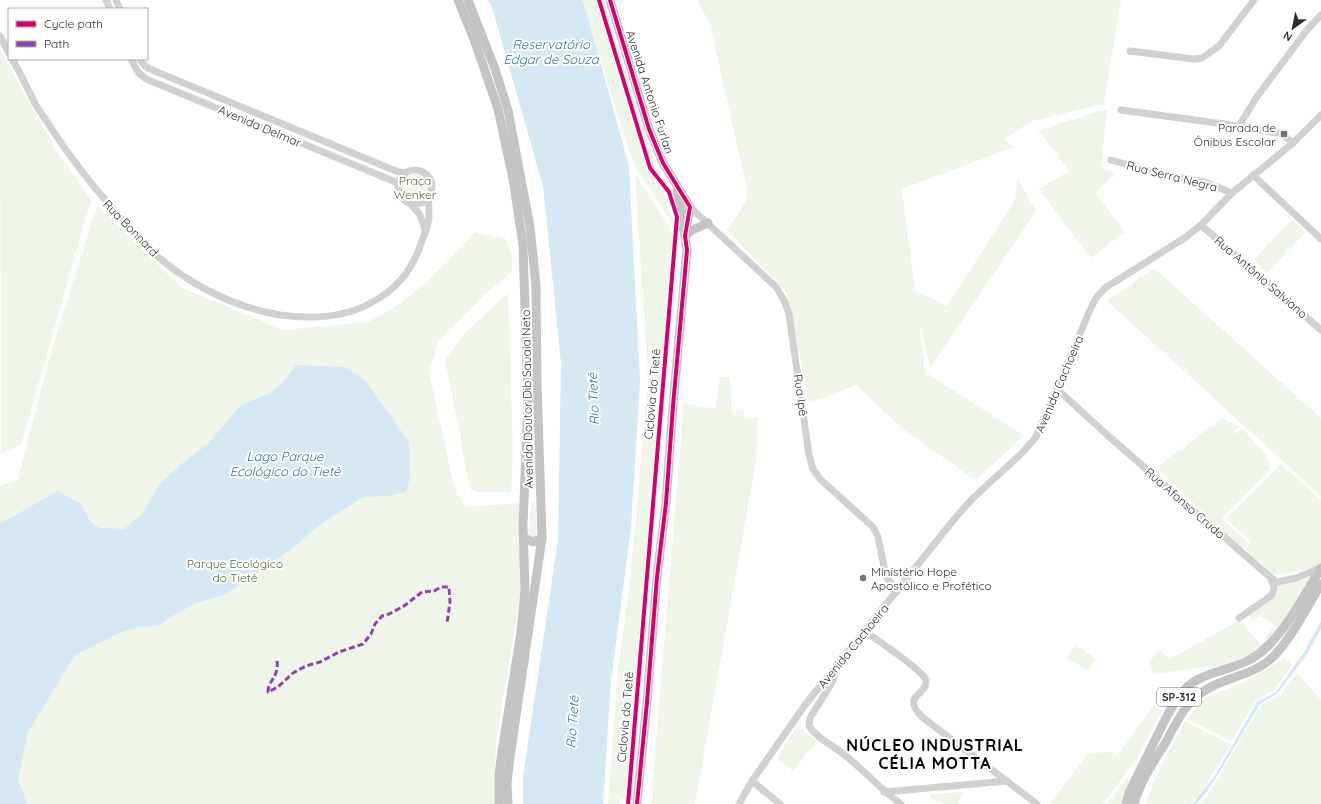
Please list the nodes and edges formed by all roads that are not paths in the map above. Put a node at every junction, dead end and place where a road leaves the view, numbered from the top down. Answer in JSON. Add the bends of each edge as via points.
{"nodes":[{"id":1,"x":458,"y":0,"type":"edge"},
{"id":2,"x":468,"y":0,"type":"edge"},
{"id":3,"x":610,"y":0,"type":"edge"},
{"id":4,"x":1254,"y":0,"type":"edge"},
{"id":5,"x":1321,"y":15,"type":"edge"},
{"id":6,"x":0,"y":36,"type":"edge"},
{"id":7,"x":8,"y":51,"type":"edge"},
{"id":8,"x":1130,"y":51,"type":"dead end"},
{"id":9,"x":13,"y":60,"type":"edge"},
{"id":10,"x":132,"y":60,"type":"edge"},
{"id":11,"x":141,"y":60,"type":"edge"},
{"id":12,"x":1121,"y":110,"type":"dead end"},
{"id":13,"x":1321,"y":115,"type":"edge"},
{"id":14,"x":1239,"y":126,"type":"junction"},
{"id":15,"x":1293,"y":143,"type":"junction"},
{"id":16,"x":1111,"y":160,"type":"dead end"},
{"id":17,"x":405,"y":173,"type":"junction"},
{"id":18,"x":1253,"y":175,"type":"junction"},
{"id":19,"x":398,"y":183,"type":"junction"},
{"id":20,"x":675,"y":185,"type":"junction"},
{"id":21,"x":1232,"y":193,"type":"junction"},
{"id":22,"x":428,"y":196,"type":"junction"},
{"id":23,"x":410,"y":203,"type":"junction"},
{"id":24,"x":690,"y":207,"type":"junction"},
{"id":25,"x":708,"y":223,"type":"junction"},
{"id":26,"x":1201,"y":225,"type":"junction"},
{"id":27,"x":426,"y":232,"type":"junction"},
{"id":28,"x":685,"y":236,"type":"junction"},
{"id":29,"x":1321,"y":238,"type":"edge"},
{"id":30,"x":686,"y":250,"type":"junction"},
{"id":31,"x":1321,"y":330,"type":"edge"},
{"id":32,"x":1057,"y":389,"type":"junction"},
{"id":33,"x":525,"y":496,"type":"junction"},
{"id":34,"x":542,"y":499,"type":"junction"},
{"id":35,"x":524,"y":538,"type":"junction"},
{"id":36,"x":542,"y":538,"type":"junction"},
{"id":37,"x":1321,"y":568,"type":"edge"},
{"id":38,"x":1270,"y":577,"type":"junction"},
{"id":39,"x":1321,"y":584,"type":"edge"},
{"id":40,"x":897,"y":592,"type":"junction"},
{"id":41,"x":1239,"y":618,"type":"dead end"},
{"id":42,"x":865,"y":631,"type":"junction"},
{"id":43,"x":835,"y":669,"type":"junction"},
{"id":44,"x":1199,"y":679,"type":"junction"},
{"id":45,"x":1202,"y":692,"type":"junction"},
{"id":46,"x":752,"y":781,"type":"junction"},
{"id":47,"x":1007,"y":781,"type":"junction"},
{"id":48,"x":884,"y":792,"type":"junction"},
{"id":49,"x":499,"y":804,"type":"edge"},
{"id":50,"x":508,"y":804,"type":"edge"},
{"id":51,"x":637,"y":804,"type":"edge"},
{"id":52,"x":739,"y":804,"type":"edge"},
{"id":53,"x":780,"y":804,"type":"edge"},
{"id":54,"x":901,"y":804,"type":"edge"},
{"id":55,"x":1037,"y":804,"type":"edge"},
{"id":56,"x":1126,"y":804,"type":"edge"},
{"id":57,"x":1134,"y":804,"type":"edge"}],
"edges":[{"from":1,"to":33,"type":"main road","name":"Avenida Doutor Dib Sauaia Neto","via":[[498,109],[513,179],[523,245],[528,402]]},
{"from":2,"to":34,"type":"main road","name":"Avenida Doutor Dib Sauaia Neto","via":[[508,110],[530,227],[536,285]]},
{"from":3,"to":20,"type":"main road","name":"Avenida Antonio Furlan","via":[[649,129]]},
{"from":4,"to":8,"type":"street","via":[[1219,46],[1202,58]]},
{"from":5,"to":14,"type":"street","via":[[1256,98]]},
{"from":6,"to":7,"type":"street"},
{"from":9,"to":27,"type":"street","name":"Rua Bonnard","via":[[36,106],[96,190],[162,260],[219,297],[266,312],[298,316],[345,314],[380,298],[398,284],[410,268]]},
{"from":10,"to":19,"type":"street","name":"Avenida Delmar","via":[[138,72],[146,79]]},
{"from":11,"to":17,"type":"street","name":"Avenida Delmar","via":[[150,69]]},
{"from":12,"to":14,"type":"street"},
{"from":13,"to":15,"type":"street","name":"Avenida Cachoeira"},
{"from":14,"to":15,"type":"street","via":[[1279,133]]},
{"from":15,"to":18,"type":"street","name":"Avenida Cachoeira"},
{"from":16,"to":21,"type":"street","name":"Rua Serra Negra","via":[[1163,175],[1205,182]]},
{"from":17,"to":19,"type":"street"},
{"from":17,"to":22,"type":"street","via":[[419,170],[428,176],[432,186]]},
{"from":18,"to":21,"type":"street","name":"Avenida Cachoeira"},
{"from":18,"to":29,"type":"street"},
{"from":19,"to":23,"type":"street","via":[[399,193]]},
{"from":20,"to":24,"type":"main road","name":"Avenida Antonio Furlan"},
{"from":20,"to":30,"type":"main road"},
{"from":21,"to":26,"type":"street","name":"Avenida Cachoeira"},
{"from":22,"to":23,"type":"street","via":[[420,202]]},
{"from":22,"to":27,"type":"street","name":"Rua Bonnard","via":[[429,217]]},
{"from":23,"to":27,"type":"street","via":[[420,215]]},
{"from":24,"to":25,"type":"street","name":"Rua Ipê"},
{"from":24,"to":28,"type":"main road"},
{"from":25,"to":28,"type":"main road"},
{"from":25,"to":40,"type":"street","name":"Rua Ipê","via":[[776,287],[784,300],[789,314],[813,469],[826,485],[873,527],[878,537],[886,576]]},
{"from":26,"to":31,"type":"street","name":"Rua Antônio Salviano"},
{"from":26,"to":32,"type":"street","name":"Avenida Cachoeira","via":[[1105,288],[1096,298]]},
{"from":28,"to":30,"type":"main road"},
{"from":30,"to":51,"type":"main road","via":[[666,503]]},
{"from":32,"to":38,"type":"street","name":"Rua Afonso Crudo"},
{"from":32,"to":40,"type":"street","name":"Avenida Cachoeira","via":[[1040,429],[1030,444],[973,498]]},
{"from":33,"to":34,"type":"main road","via":[[535,492]]},
{"from":33,"to":35,"type":"main road","name":"Avenida Doutor Dib Sauaia Neto"},
{"from":34,"to":36,"type":"main road","name":"Avenida Doutor Dib Sauaia Neto"},
{"from":35,"to":36,"type":"main road","via":[[533,542]]},
{"from":35,"to":49,"type":"main road","name":"Avenida Doutor Dib Sauaia Neto","via":[[524,605],[501,758]]},
{"from":36,"to":50,"type":"main road","name":"Avenida Doutor Dib Sauaia Neto","via":[[510,757]]},
{"from":37,"to":38,"type":"street","via":[[1277,582]]},
{"from":37,"to":44,"type":"main road","number":"SP-312","via":[[1270,644],[1251,659]]},
{"from":38,"to":41,"type":"street","via":[[1274,587],[1272,595]]},
{"from":39,"to":45,"type":"main road","number":"SP-312","via":[[1274,656],[1250,672]]},
{"from":40,"to":42,"type":"street","name":"Avenida Cachoeira"},
{"from":42,"to":43,"type":"street","name":"Avenida Cachoeira"},
{"from":42,"to":47,"type":"street","via":[[926,679],[924,687],[913,702],[917,712]]},
{"from":43,"to":46,"type":"street","name":"Avenida Cachoeira","via":[[805,705]]},
{"from":43,"to":48,"type":"street","via":[[834,679],[810,718],[809,726],[818,736],[861,768]]},
{"from":44,"to":45,"type":"main road"},
{"from":44,"to":56,"type":"main road","number":"SP-312","via":[[1187,688],[1170,711]]},
{"from":45,"to":57,"type":"main road","number":"SP-312","via":[[1180,717],[1145,778]]},
{"from":46,"to":52,"type":"street","name":"Avenida Cachoeira"},
{"from":46,"to":53,"type":"street"},
{"from":47,"to":48,"type":"street"},
{"from":47,"to":55,"type":"street"},
{"from":48,"to":54,"type":"street"}]}
